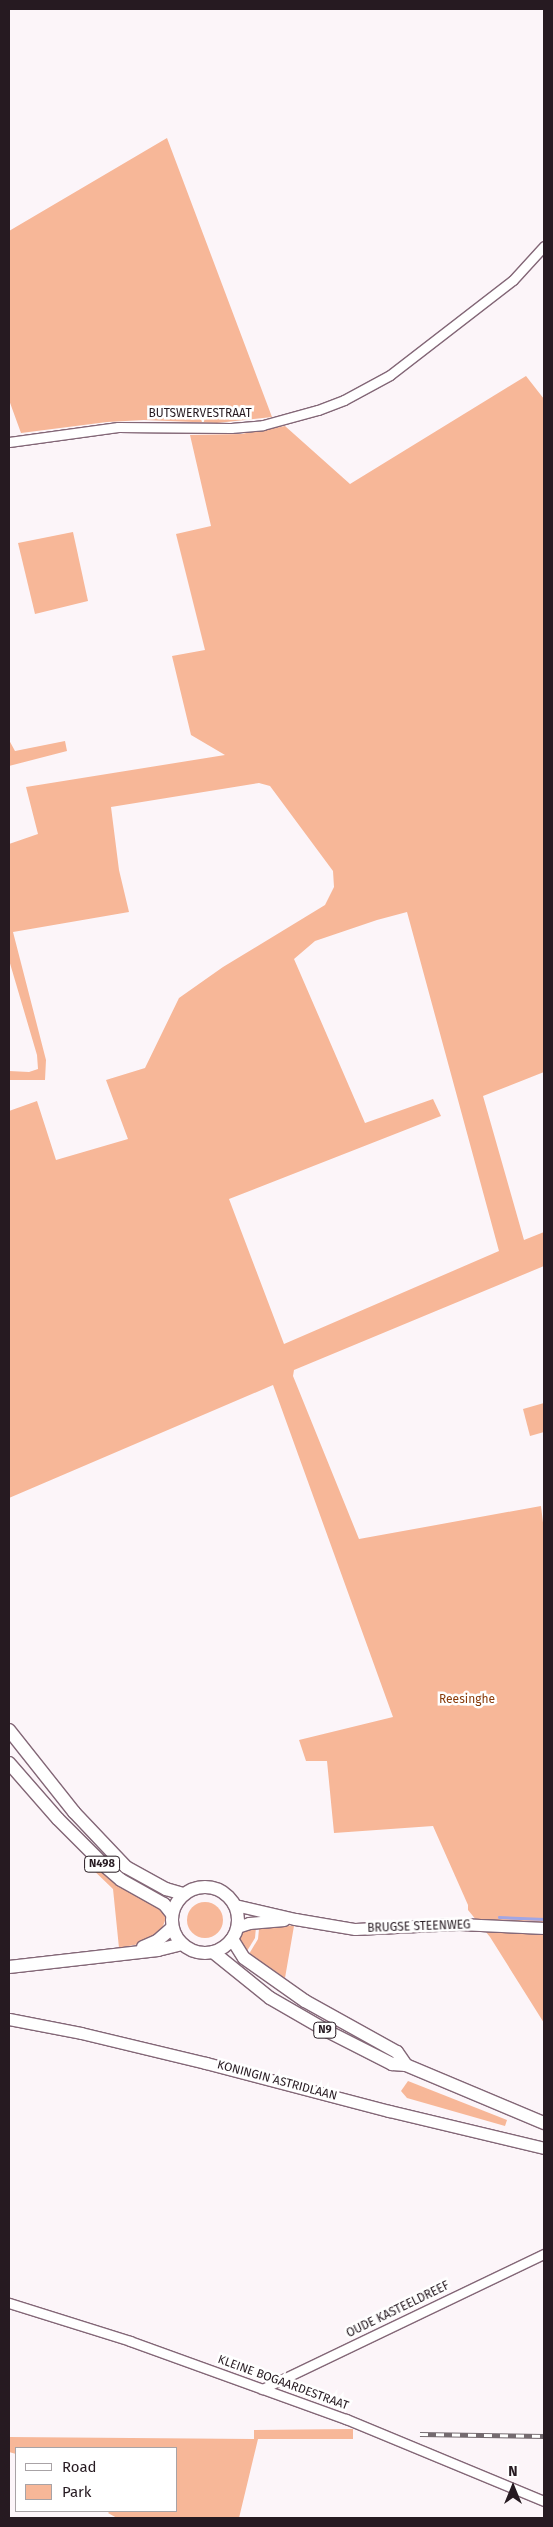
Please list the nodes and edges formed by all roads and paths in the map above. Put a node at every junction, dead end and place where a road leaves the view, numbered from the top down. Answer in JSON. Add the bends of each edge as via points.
{"nodes":[{"id":1,"x":544,"y":246,"type":"edge"},
{"id":2,"x":9,"y":442,"type":"edge"},
{"id":3,"x":9,"y":1730,"type":"edge"},
{"id":4,"x":9,"y":1762,"type":"edge"},
{"id":5,"x":183,"y":1894,"type":"junction"},
{"id":6,"x":235,"y":1906,"type":"junction"},
{"id":7,"x":172,"y":1914,"type":"junction"},
{"id":8,"x":296,"y":1919,"type":"junction"},
{"id":9,"x":172,"y":1928,"type":"junction"},
{"id":10,"x":544,"y":1928,"type":"edge"},
{"id":11,"x":235,"y":1933,"type":"junction"},
{"id":12,"x":182,"y":1944,"type":"junction"},
{"id":13,"x":213,"y":1952,"type":"junction"},
{"id":14,"x":126,"y":1954,"type":"junction"},
{"id":15,"x":9,"y":1967,"type":"edge"},
{"id":16,"x":9,"y":2020,"type":"edge"},
{"id":17,"x":406,"y":2065,"type":"junction"},
{"id":18,"x":544,"y":2123,"type":"edge"},
{"id":19,"x":544,"y":2148,"type":"edge"},
{"id":20,"x":544,"y":2254,"type":"edge"},
{"id":21,"x":9,"y":2303,"type":"edge"},
{"id":22,"x":262,"y":2389,"type":"junction"},
{"id":23,"x":544,"y":2501,"type":"edge"}],
"edges":[{"from":1,"to":2,"type":"street","name":"BUTSWERVESTRAAT","via":[[514,280],[390,375],[318,410],[263,425],[230,428],[118,427]]},
{"from":3,"to":5,"type":"main road","number":"N498","via":[[74,1812],[126,1867],[166,1889]]},
{"from":4,"to":7,"type":"main road","number":"N498","via":[[58,1819],[107,1868],[121,1880],[164,1904]]},
{"from":5,"to":6,"type":"main road","via":[[199,1887],[216,1888],[224,1892]]},
{"from":5,"to":7,"type":"main road"},
{"from":6,"to":8,"type":"main road","name":"BRUGSE STEENWEG"},
{"from":6,"to":11,"type":"main road"},
{"from":7,"to":9,"type":"main road"},
{"from":8,"to":10,"type":"main road","name":"BRUGSE STEENWEG","via":[[355,1929],[452,1924]]},
{"from":8,"to":11,"type":"main road","name":"BRUGSE STEENWEG","via":[[257,1922]]},
{"from":9,"to":12,"type":"main road"},
{"from":9,"to":14,"type":"main road","via":[[157,1941]]},
{"from":11,"to":13,"type":"main road","name":"BRUGSE STEENWEG"},
{"from":11,"to":17,"type":"main road","number":"N9","via":[[244,1958],[306,2001],[397,2052]]},
{"from":12,"to":13,"type":"main road","via":[[194,1951]]},
{"from":12,"to":14,"type":"main road"},
{"from":13,"to":17,"type":"main road","number":"N9","via":[[260,1991],[320,2027],[392,2064]]},
{"from":14,"to":15,"type":"main road"},
{"from":16,"to":19,"type":"main road","name":"KONINGIN ASTRIDLAAN","via":[[81,2033]]},
{"from":17,"to":18,"type":"main road","number":"N9"},
{"from":20,"to":22,"type":"street","name":"OUDE KASTEELDREEF"},
{"from":21,"to":22,"type":"street","name":"KLEINE BOGAARDESTRAAT","via":[[130,2341]]},
{"from":22,"to":23,"type":"street","name":"KLEINE BOGAARDESTRAAT","via":[[346,2419]]}]}
